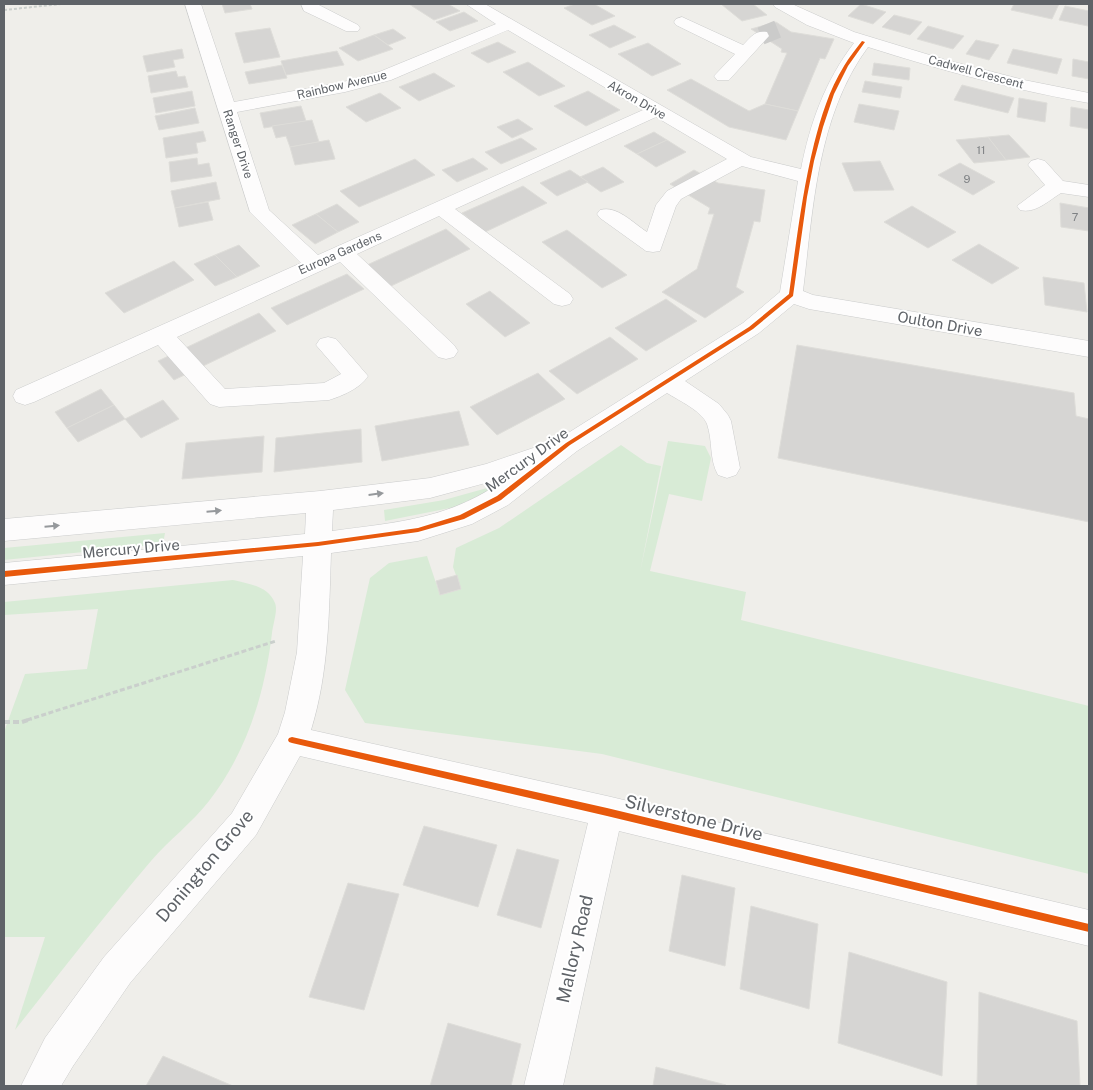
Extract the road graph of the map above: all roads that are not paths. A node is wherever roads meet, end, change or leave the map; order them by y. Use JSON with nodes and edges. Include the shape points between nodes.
{"nodes":[{"id":1,"x":193,"y":4,"type":"edge"},
{"id":2,"x":308,"y":4,"type":"edge"},
{"id":3,"x":474,"y":4,"type":"edge"},
{"id":4,"x":781,"y":4,"type":"edge"},
{"id":5,"x":810,"y":19,"type":"junction"},
{"id":6,"x":682,"y":22,"type":"dead end"},
{"id":7,"x":509,"y":24,"type":"junction"},
{"id":8,"x":783,"y":27,"type":"tunnel mouth"},
{"id":9,"x":352,"y":28,"type":"dead end"},
{"id":10,"x":761,"y":36,"type":"tunnel mouth"},
{"id":11,"x":863,"y":42,"type":"junction"},
{"id":12,"x":745,"y":52,"type":"junction"},
{"id":13,"x":723,"y":76,"type":"dead end"},
{"id":14,"x":1089,"y":98,"type":"edge"},
{"id":15,"x":226,"y":109,"type":"junction"},
{"id":16,"x":654,"y":111,"type":"junction"},
{"id":17,"x":741,"y":159,"type":"junction"},
{"id":18,"x":1038,"y":165,"type":"dead end"},
{"id":19,"x":808,"y":177,"type":"junction"},
{"id":20,"x":1057,"y":186,"type":"junction"},
{"id":21,"x":1089,"y":191,"type":"edge"},
{"id":22,"x":1028,"y":206,"type":"dead end"},
{"id":23,"x":441,"y":208,"type":"junction"},
{"id":24,"x":607,"y":214,"type":"dead end"},
{"id":25,"x":342,"y":252,"type":"junction"},
{"id":26,"x":315,"y":264,"type":"junction"},
{"id":27,"x":791,"y":295,"type":"junction"},
{"id":28,"x":562,"y":299,"type":"dead end"},
{"id":29,"x":161,"y":334,"type":"junction"},
{"id":30,"x":328,"y":345,"type":"dead end"},
{"id":31,"x":1089,"y":349,"type":"edge"},
{"id":32,"x":446,"y":351,"type":"dead end"},
{"id":33,"x":667,"y":381,"type":"junction"},
{"id":34,"x":25,"y":396,"type":"dead end"},
{"id":35,"x":568,"y":444,"type":"junction"},
{"id":36,"x":727,"y":468,"type":"dead end"},
{"id":37,"x":320,"y":501,"type":"junction"},
{"id":38,"x":4,"y":530,"type":"edge"},
{"id":39,"x":318,"y":544,"type":"junction"},
{"id":40,"x":4,"y":574,"type":"edge"},
{"id":41,"x":292,"y":740,"type":"junction"},
{"id":42,"x":607,"y":812,"type":"junction"},
{"id":43,"x":1089,"y":928,"type":"edge"},
{"id":44,"x":40,"y":1086,"type":"edge"},
{"id":45,"x":542,"y":1086,"type":"edge"}],
"edges":[{"from":1,"to":15,"type":"street","name":"Ranger Drive"},
{"from":2,"to":9,"type":"street","via":[[310,8]]},
{"from":3,"to":7,"type":"street","name":"Akron Drive"},
{"from":4,"to":5,"type":"street","name":"Cadwell Crescent"},
{"from":5,"to":8,"type":"street"},
{"from":5,"to":11,"type":"street","name":"Cadwell Crescent"},
{"from":6,"to":12,"type":"street"},
{"from":7,"to":15,"type":"street","name":"Rainbow Avenue","via":[[385,76],[346,87]]},
{"from":7,"to":16,"type":"street","name":"Akron Drive"},
{"from":10,"to":12,"type":"street"},
{"from":11,"to":14,"type":"street","name":"Cadwell Crescent","via":[[973,73]]},
{"from":11,"to":19,"type":"street","via":[[851,55],[832,92]]},
{"from":12,"to":13,"type":"street"},
{"from":15,"to":26,"type":"street","name":"Ranger Drive","via":[[260,212]]},
{"from":16,"to":17,"type":"street","name":"Akron Drive"},
{"from":16,"to":23,"type":"street","name":"Europa Gardens"},
{"from":17,"to":19,"type":"street","name":"Akron Drive"},
{"from":17,"to":24,"type":"street","via":[[674,196],[666,205],[653,246]]},
{"from":18,"to":20,"type":"street"},
{"from":19,"to":27,"type":"street"},
{"from":20,"to":21,"type":"street"},
{"from":20,"to":22,"type":"street"},
{"from":23,"to":25,"type":"street","name":"Europa Gardens"},
{"from":23,"to":28,"type":"street"},
{"from":25,"to":26,"type":"street","name":"Europa Gardens"},
{"from":25,"to":32,"type":"street"},
{"from":26,"to":29,"type":"street","name":"Europa Gardens"},
{"from":27,"to":31,"type":"street","name":"Oulton Drive","via":[[809,302]]},
{"from":27,"to":33,"type":"street","name":"Mercury Drive","via":[[752,328]]},
{"from":29,"to":30,"type":"street","via":[[220,398],[329,390],[356,376]]},
{"from":29,"to":34,"type":"street","name":"Europa Gardens"},
{"from":33,"to":35,"type":"street","name":"Mercury Drive"},
{"from":33,"to":36,"type":"street","via":[[710,410],[719,421]]},
{"from":37,"to":35,"type":"street","name":"Mercury Drive","one_way":true,"via":[[430,488],[490,473]]},
{"from":35,"to":39,"type":"street","name":"Mercury Drive","via":[[499,498],[462,517],[418,530]]},
{"from":38,"to":37,"type":"street","name":"Mercury Drive","one_way":true},
{"from":37,"to":39,"type":"street","name":"Donington Grove"},
{"from":39,"to":40,"type":"street","name":"Mercury Drive"},
{"from":39,"to":41,"type":"street","name":"Donington Grove","via":[[312,652],[301,712]]},
{"from":41,"to":42,"type":"street","name":"Silverstone Drive"},
{"from":41,"to":44,"type":"street","name":"Donington Grove","via":[[244,824],[117,970],[59,1052]]},
{"from":42,"to":43,"type":"street","name":"Silverstone Drive"},
{"from":42,"to":45,"type":"street","name":"Mallory Road"}]}
